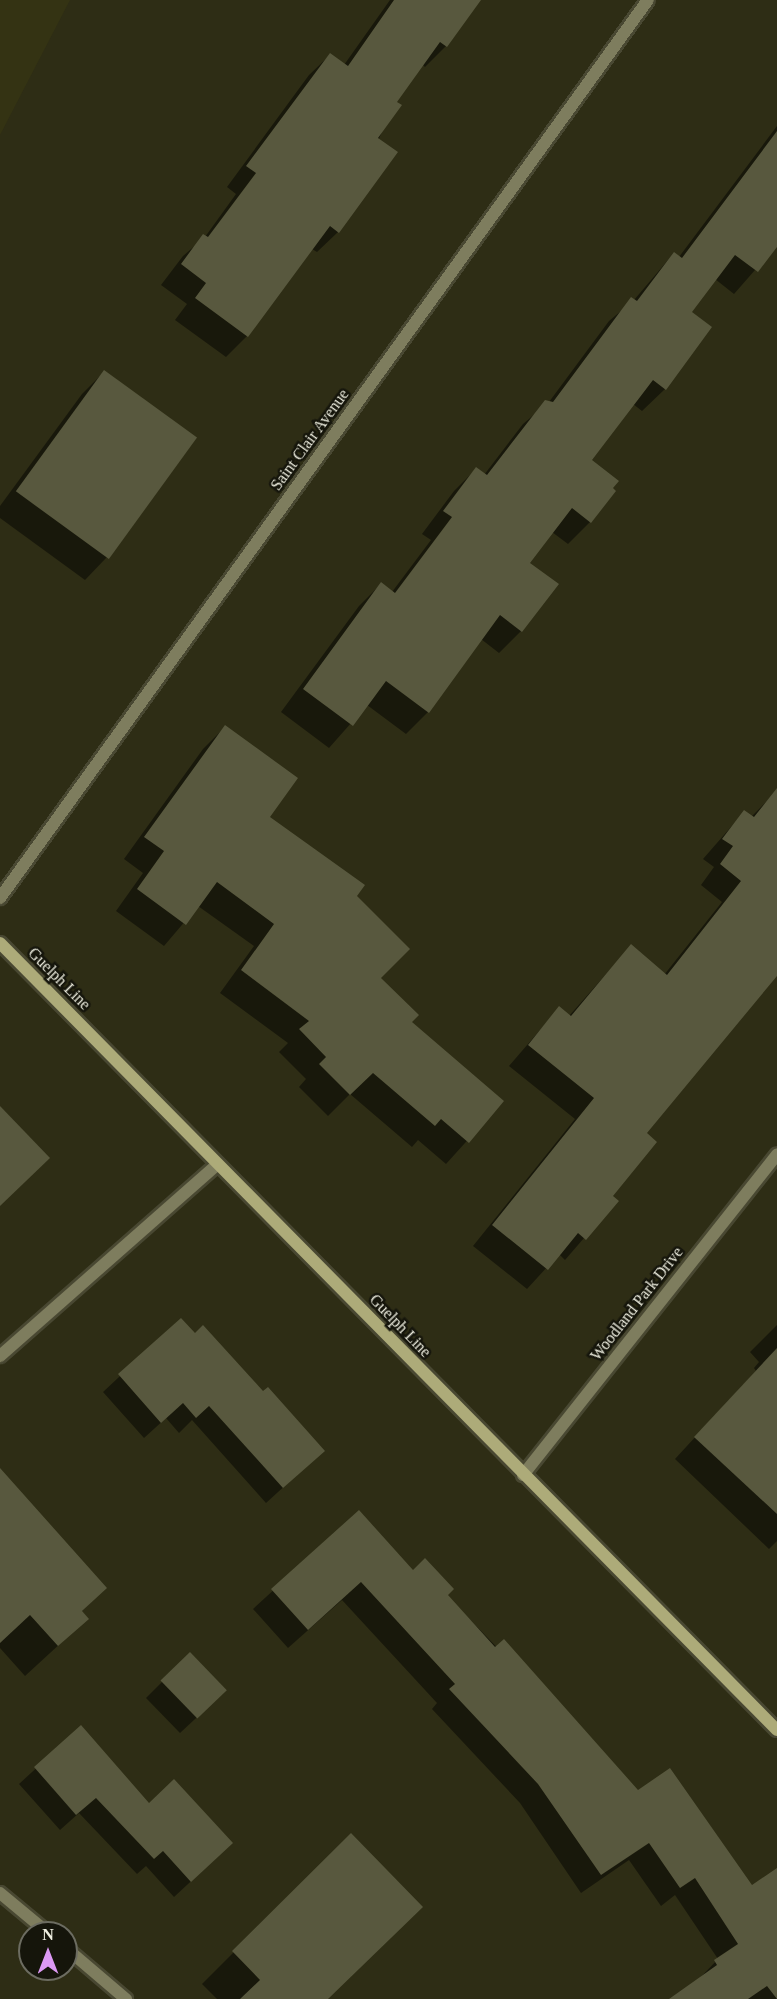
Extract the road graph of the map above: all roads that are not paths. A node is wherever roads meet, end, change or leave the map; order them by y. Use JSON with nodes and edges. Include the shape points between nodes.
{"nodes":[{"id":1,"x":648,"y":0,"type":"edge"},
{"id":2,"x":0,"y":898,"type":"edge"},
{"id":3,"x":0,"y":943,"type":"edge"},
{"id":4,"x":777,"y":1155,"type":"edge"},
{"id":5,"x":218,"y":1164,"type":"junction"},
{"id":6,"x":0,"y":1356,"type":"edge"},
{"id":7,"x":523,"y":1475,"type":"junction"},
{"id":8,"x":777,"y":1730,"type":"edge"},
{"id":9,"x":0,"y":1893,"type":"edge"},
{"id":10,"x":34,"y":1921,"type":"edge"},
{"id":11,"x":78,"y":1958,"type":"edge"},
{"id":12,"x":126,"y":1999,"type":"edge"}],
"edges":[{"from":1,"to":2,"type":"street","name":"Saint Clair Avenue"},
{"from":3,"to":5,"type":"main road","name":"Guelph Line"},
{"from":4,"to":7,"type":"street","name":"Woodland Park Drive"},
{"from":5,"to":6,"type":"street"},
{"from":5,"to":7,"type":"main road","name":"Guelph Line"},
{"from":7,"to":8,"type":"main road","name":"Guelph Line"},
{"from":9,"to":10,"type":"street"},
{"from":11,"to":12,"type":"street"}]}
